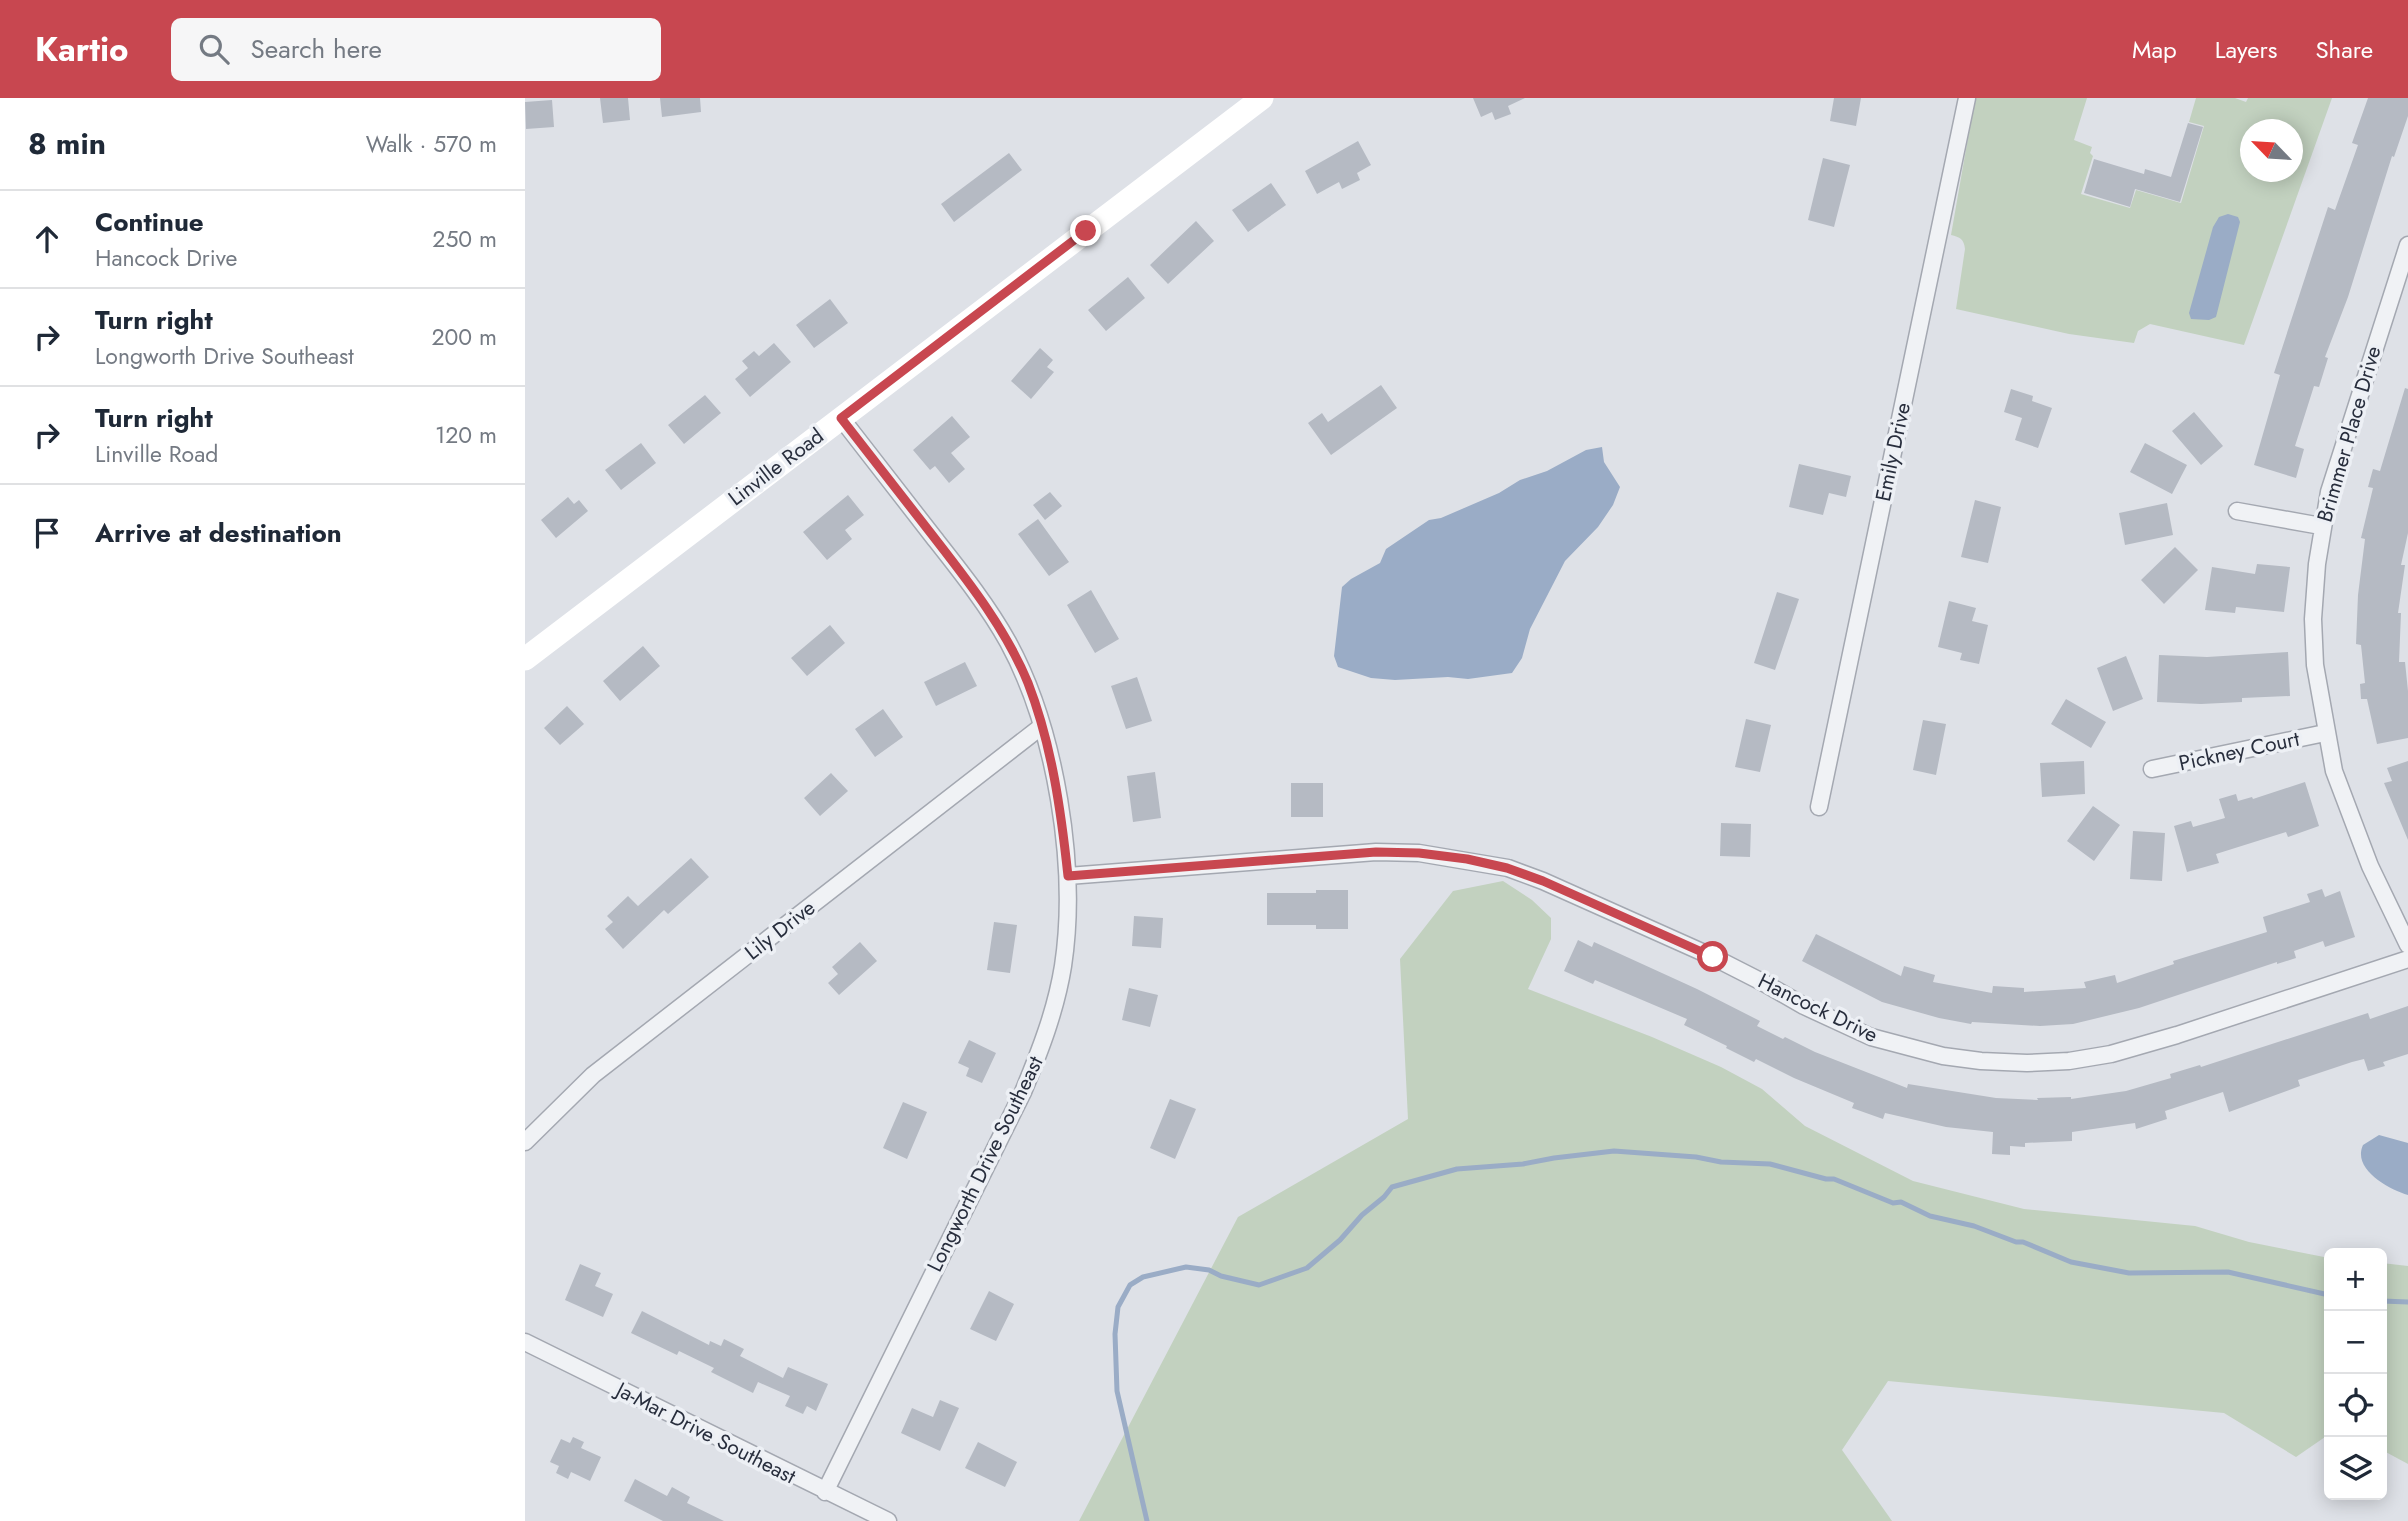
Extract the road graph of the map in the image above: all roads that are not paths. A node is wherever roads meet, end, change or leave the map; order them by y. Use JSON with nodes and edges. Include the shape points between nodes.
{"nodes":[{"id":1,"x":1262,"y":98,"type":"edge"},
{"id":2,"x":1967,"y":98,"type":"edge"},
{"id":3,"x":2408,"y":245,"type":"edge"},
{"id":4,"x":841,"y":418,"type":"junction"},
{"id":5,"x":2237,"y":511,"type":"dead end"},
{"id":6,"x":2321,"y":526,"type":"junction"},
{"id":7,"x":525,"y":659,"type":"edge"},
{"id":8,"x":1042,"y":726,"type":"junction"},
{"id":9,"x":2325,"y":733,"type":"junction"},
{"id":10,"x":2152,"y":769,"type":"dead end"},
{"id":11,"x":1819,"y":807,"type":"dead end"},
{"id":12,"x":1068,"y":876,"type":"junction"},
{"id":13,"x":2408,"y":945,"type":"edge"},
{"id":14,"x":2408,"y":959,"type":"edge"},
{"id":15,"x":525,"y":1142,"type":"edge"},
{"id":16,"x":525,"y":1342,"type":"edge"},
{"id":17,"x":825,"y":1492,"type":"junction"},
{"id":18,"x":888,"y":1521,"type":"edge"}],
"edges":[{"from":1,"to":4,"type":"main road","name":"Linville Road"},
{"from":2,"to":11,"type":"street","name":"Emily Drive"},
{"from":3,"to":6,"type":"street","name":"Brimmer Place Drive"},
{"from":4,"to":7,"type":"main road","name":"Linville Road"},
{"from":4,"to":8,"type":"street","name":"Longworth Drive Southeast","via":[[955,564],[1008,641]]},
{"from":5,"to":6,"type":"street"},
{"from":6,"to":9,"type":"street","name":"Brimmer Place Drive","via":[[2313,619]]},
{"from":8,"to":12,"type":"street","name":"Longworth Drive Southeast"},
{"from":8,"to":15,"type":"street","name":"Lily Drive","via":[[593,1075]]},
{"from":9,"to":10,"type":"street","name":"Pickney Court"},
{"from":9,"to":13,"type":"street","name":"Brimmer Place Drive","via":[[2349,813]]},
{"from":12,"to":14,"type":"street","name":"Hancock Drive","via":[[1376,852],[1467,859],[1543,881],[1713,957],[1871,1037],[1943,1056],[1993,1061],[2058,1062],[2111,1054]]},
{"from":12,"to":17,"type":"street","name":"Longworth Drive Southeast","via":[[1063,967],[1052,1013],[1023,1092]]},
{"from":16,"to":17,"type":"street","name":"Ja-Mar Drive Southeast"},
{"from":17,"to":18,"type":"street","name":"Ja-Mar Drive Southeast"}]}
